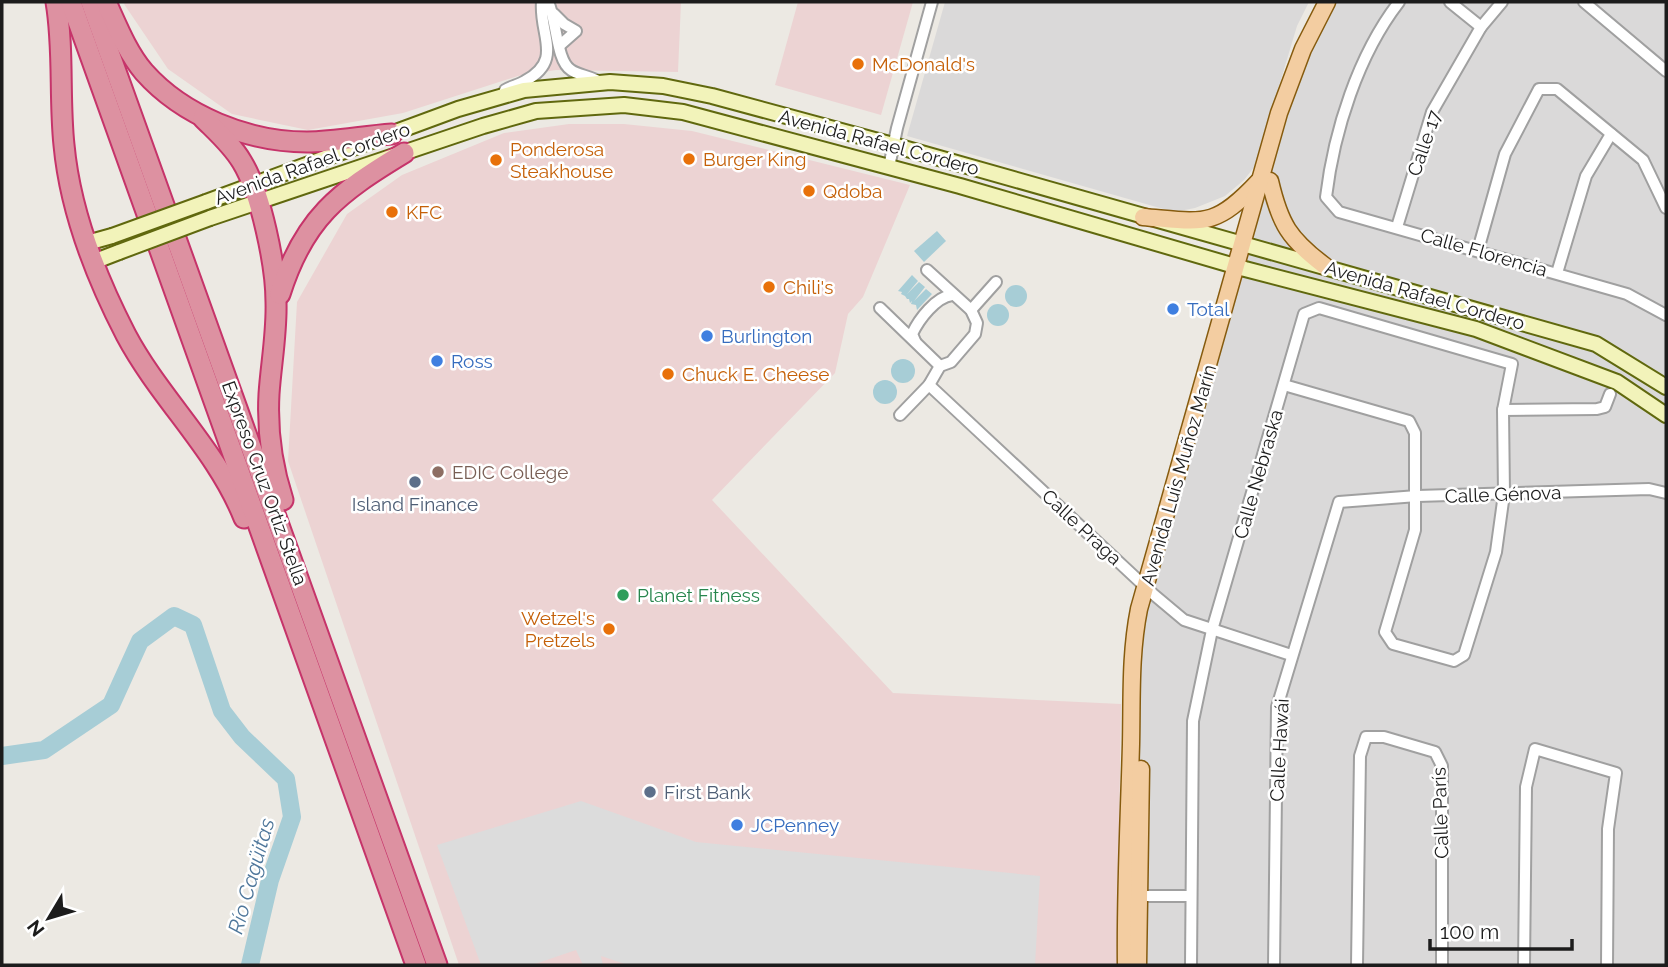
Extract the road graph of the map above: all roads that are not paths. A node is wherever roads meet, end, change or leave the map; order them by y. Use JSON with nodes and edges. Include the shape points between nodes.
{"nodes":[{"id":1,"x":56,"y":2,"type":"edge"},
{"id":2,"x":71,"y":2,"type":"edge"},
{"id":3,"x":91,"y":2,"type":"edge"},
{"id":4,"x":106,"y":2,"type":"edge"},
{"id":5,"x":542,"y":2,"type":"edge"},
{"id":6,"x":548,"y":2,"type":"edge"},
{"id":7,"x":932,"y":2,"type":"edge"},
{"id":8,"x":1327,"y":2,"type":"edge"},
{"id":9,"x":1337,"y":2,"type":"edge"},
{"id":10,"x":1399,"y":2,"type":"edge"},
{"id":11,"x":1450,"y":2,"type":"edge"},
{"id":12,"x":1502,"y":2,"type":"edge"},
{"id":13,"x":1588,"y":3,"type":"edge"},
{"id":14,"x":554,"y":13,"type":"junction"},
{"id":15,"x":1481,"y":27,"type":"junction"},
{"id":16,"x":559,"y":46,"type":"junction"},
{"id":17,"x":1666,"y":71,"type":"edge"},
{"id":18,"x":602,"y":83,"type":"junction"},
{"id":19,"x":496,"y":97,"type":"junction"},
{"id":20,"x":203,"y":118,"type":"junction"},
{"id":21,"x":392,"y":134,"type":"junction"},
{"id":22,"x":1611,"y":134,"type":"junction"},
{"id":23,"x":893,"y":145,"type":"junction"},
{"id":24,"x":404,"y":153,"type":"junction"},
{"id":25,"x":889,"y":167,"type":"junction"},
{"id":26,"x":1265,"y":181,"type":"junction"},
{"id":27,"x":256,"y":194,"type":"junction"},
{"id":28,"x":1666,"y":208,"type":"edge"},
{"id":29,"x":1143,"y":217,"type":"junction"},
{"id":30,"x":1397,"y":227,"type":"junction"},
{"id":31,"x":1246,"y":245,"type":"junction"},
{"id":32,"x":1478,"y":250,"type":"junction"},
{"id":33,"x":90,"y":253,"type":"junction"},
{"id":34,"x":1325,"y":266,"type":"junction"},
{"id":35,"x":1240,"y":267,"type":"junction"},
{"id":36,"x":927,"y":270,"type":"dead end"},
{"id":37,"x":1557,"y":273,"type":"junction"},
{"id":38,"x":996,"y":282,"type":"dead end"},
{"id":39,"x":952,"y":295,"type":"junction"},
{"id":40,"x":276,"y":304,"type":"junction"},
{"id":41,"x":880,"y":308,"type":"dead end"},
{"id":42,"x":971,"y":310,"type":"junction"},
{"id":43,"x":1666,"y":315,"type":"edge"},
{"id":44,"x":915,"y":341,"type":"junction"},
{"id":45,"x":940,"y":366,"type":"junction"},
{"id":46,"x":1284,"y":385,"type":"junction"},
{"id":47,"x":929,"y":386,"type":"junction"},
{"id":48,"x":1666,"y":387,"type":"edge"},
{"id":49,"x":1610,"y":394,"type":"dead end"},
{"id":50,"x":1503,"y":410,"type":"junction"},
{"id":51,"x":900,"y":415,"type":"dead end"},
{"id":52,"x":1666,"y":415,"type":"edge"},
{"id":53,"x":1666,"y":493,"type":"edge"},
{"id":54,"x":1504,"y":494,"type":"junction"},
{"id":55,"x":1417,"y":496,"type":"junction"},
{"id":56,"x":1339,"y":502,"type":"joint"},
{"id":57,"x":302,"y":586,"type":"junction"},
{"id":58,"x":282,"y":591,"type":"junction"},
{"id":59,"x":1149,"y":591,"type":"junction"},
{"id":60,"x":1212,"y":630,"type":"junction"},
{"id":61,"x":1291,"y":655,"type":"junction"},
{"id":62,"x":1132,"y":896,"type":"junction"},
{"id":63,"x":1191,"y":896,"type":"junction"},
{"id":64,"x":416,"y":965,"type":"edge"},
{"id":65,"x":437,"y":965,"type":"edge"},
{"id":66,"x":1126,"y":965,"type":"edge"},
{"id":67,"x":1138,"y":965,"type":"edge"},
{"id":68,"x":1191,"y":965,"type":"edge"},
{"id":69,"x":1274,"y":965,"type":"edge"},
{"id":70,"x":1357,"y":965,"type":"edge"},
{"id":71,"x":1442,"y":965,"type":"edge"},
{"id":72,"x":1524,"y":965,"type":"edge"},
{"id":73,"x":1607,"y":965,"type":"edge"}],
"edges":[{"from":1,"to":33,"type":"highway","via":[[67,172]]},
{"from":2,"to":58,"type":"highway","name":"Expreso Cruz Ortiz Stella"},
{"from":3,"to":57,"type":"highway","name":"Expreso Cruz Ortiz Stella"},
{"from":4,"to":20,"type":"highway","via":[[144,71]]},
{"from":5,"to":19,"type":"street","via":[[547,45],[543,69]]},
{"from":6,"to":14,"type":"street"},
{"from":7,"to":23,"type":"street"},
{"from":8,"to":26,"type":"main road","name":"Avenida Luis Muñoz Marín","via":[[1291,77]]},
{"from":9,"to":26,"type":"main road","name":"Avenida Luis Muñoz Marín","via":[[1301,81]]},
{"from":10,"to":30,"type":"street","name":"Calle Florencia","via":[[1354,82],[1326,197],[1339,212]]},
{"from":11,"to":15,"type":"street"},
{"from":12,"to":15,"type":"street","name":"Calle 17"},
{"from":13,"to":17,"type":"street"},
{"from":14,"to":16,"type":"street"},
{"from":14,"to":16,"type":"street","via":[[576,31]]},
{"from":15,"to":30,"type":"street","name":"Calle 17","via":[[1432,112]]},
{"from":16,"to":18,"type":"street","via":[[561,60],[571,71]]},
{"from":18,"to":19,"type":"main road","name":"Avenida Rafael Cordero","via":[[537,88]]},
{"from":18,"to":23,"type":"main road","name":"Avenida Rafael Cordero","via":[[663,86],[712,96]]},
{"from":19,"to":21,"type":"main road","name":"Avenida Rafael Cordero"},
{"from":20,"to":21,"type":"highway","via":[[248,133],[304,142]]},
{"from":20,"to":27,"type":"highway","via":[[233,148]]},
{"from":21,"to":27,"type":"main road","name":"Avenida Rafael Cordero"},
{"from":22,"to":28,"type":"street","via":[[1643,160]]},
{"from":22,"to":32,"type":"street","via":[[1558,89],[1539,89],[1505,154]]},
{"from":22,"to":37,"type":"street","via":[[1586,176]]},
{"from":23,"to":25,"type":"street"},
{"from":23,"to":29,"type":"main road","name":"Avenida Rafael Cordero"},
{"from":24,"to":25,"type":"main road","name":"Avenida Rafael Cordero","via":[[536,111],[624,105],[683,112]]},
{"from":24,"to":27,"type":"main road","name":"Avenida Rafael Cordero"},
{"from":24,"to":40,"type":"highway","via":[[349,188],[316,220],[297,248]]},
{"from":25,"to":35,"type":"main road","name":"Avenida Rafael Cordero"},
{"from":26,"to":29,"type":"main road","via":[[1216,217],[1194,221]]},
{"from":26,"to":31,"type":"main road","name":"Avenida Luis Muñoz Marín"},
{"from":26,"to":34,"type":"main road","via":[[1281,220],[1299,245]]},
{"from":27,"to":33,"type":"main road","name":"Avenida Rafael Cordero","bridge":true,"via":[[210,218],[119,252]]},
{"from":27,"to":33,"type":"main road","name":"Avenida Rafael Cordero","bridge":true,"via":[[206,202],[112,236]]},
{"from":27,"to":40,"type":"highway","via":[[271,253]]},
{"from":29,"to":31,"type":"main road","name":"Avenida Rafael Cordero"},
{"from":30,"to":32,"type":"street","name":"Calle Florencia"},
{"from":31,"to":34,"type":"main road","name":"Avenida Rafael Cordero"},
{"from":31,"to":35,"type":"main road","name":"Avenida Luis Muñoz Marín"},
{"from":32,"to":37,"type":"street","name":"Calle Florencia"},
{"from":33,"to":58,"type":"highway","via":[[126,335],[220,473]]},
{"from":34,"to":48,"type":"main road","name":"Avenida Rafael Cordero","via":[[1596,344]]},
{"from":35,"to":52,"type":"main road","name":"Avenida Rafael Cordero","via":[[1476,329],[1617,382]]},
{"from":35,"to":59,"type":"main road","name":"Avenida Luis Muñoz Marín"},
{"from":36,"to":39,"type":"street"},
{"from":37,"to":43,"type":"street","name":"Calle Florencia","via":[[1627,294]]},
{"from":38,"to":42,"type":"street"},
{"from":39,"to":42,"type":"street"},
{"from":39,"to":44,"type":"street","via":[[943,296],[916,325]]},
{"from":40,"to":57,"type":"highway","via":[[269,397],[271,452],[294,534]]},
{"from":41,"to":44,"type":"street"},
{"from":42,"to":45,"type":"street","via":[[977,323],[975,334],[951,362]]},
{"from":44,"to":45,"type":"street"},
{"from":45,"to":47,"type":"street"},
{"from":46,"to":50,"type":"street","name":"Calle Nebraska","via":[[1304,314],[1319,308],[1512,364]]},
{"from":46,"to":55,"type":"street","via":[[1409,421],[1415,433]]},
{"from":46,"to":60,"type":"street","name":"Calle Nebraska"},
{"from":47,"to":51,"type":"street"},
{"from":47,"to":59,"type":"street","name":"Calle Praga"},
{"from":49,"to":50,"type":"street","via":[[1605,407],[1597,409]]},
{"from":50,"to":54,"type":"street"},
{"from":53,"to":54,"type":"street","name":"Calle Génova","via":[[1648,489]]},
{"from":54,"to":55,"type":"street","name":"Calle Génova"},
{"from":54,"to":55,"type":"street","via":[[1496,552],[1464,654],[1454,661],[1393,643],[1385,632],[1415,530]]},
{"from":55,"to":56,"type":"street","name":"Calle Génova"},
{"from":56,"to":61,"type":"street","name":"Calle Hawái"},
{"from":57,"to":65,"type":"highway","name":"Expreso Cruz Ortiz Stella"},
{"from":58,"to":64,"type":"highway","name":"Expreso Cruz Ortiz Stella"},
{"from":59,"to":60,"type":"street","name":"Calle Praga","via":[[1184,620]]},
{"from":59,"to":62,"type":"main road","name":"Avenida Luis Muñoz Marín"},
{"from":60,"to":61,"type":"street","name":"Calle Praga"},
{"from":60,"to":63,"type":"street","name":"Calle Nebraska","via":[[1193,721]]},
{"from":61,"to":69,"type":"street","name":"Calle Hawái","via":[[1277,707]]},
{"from":62,"to":63,"type":"street"},
{"from":62,"to":66,"type":"main road","name":"Avenida Luis Muñoz Marín"},
{"from":62,"to":67,"type":"main road","name":"Avenida Luis Muñoz Marín"},
{"from":63,"to":68,"type":"street","name":"Calle Nebraska"},
{"from":70,"to":71,"type":"street","name":"Calle París","via":[[1360,756],[1366,737],[1384,737],[1434,752],[1443,766]]},
{"from":72,"to":73,"type":"street","via":[[1526,787],[1535,749],[1616,773],[1608,829]]}]}
